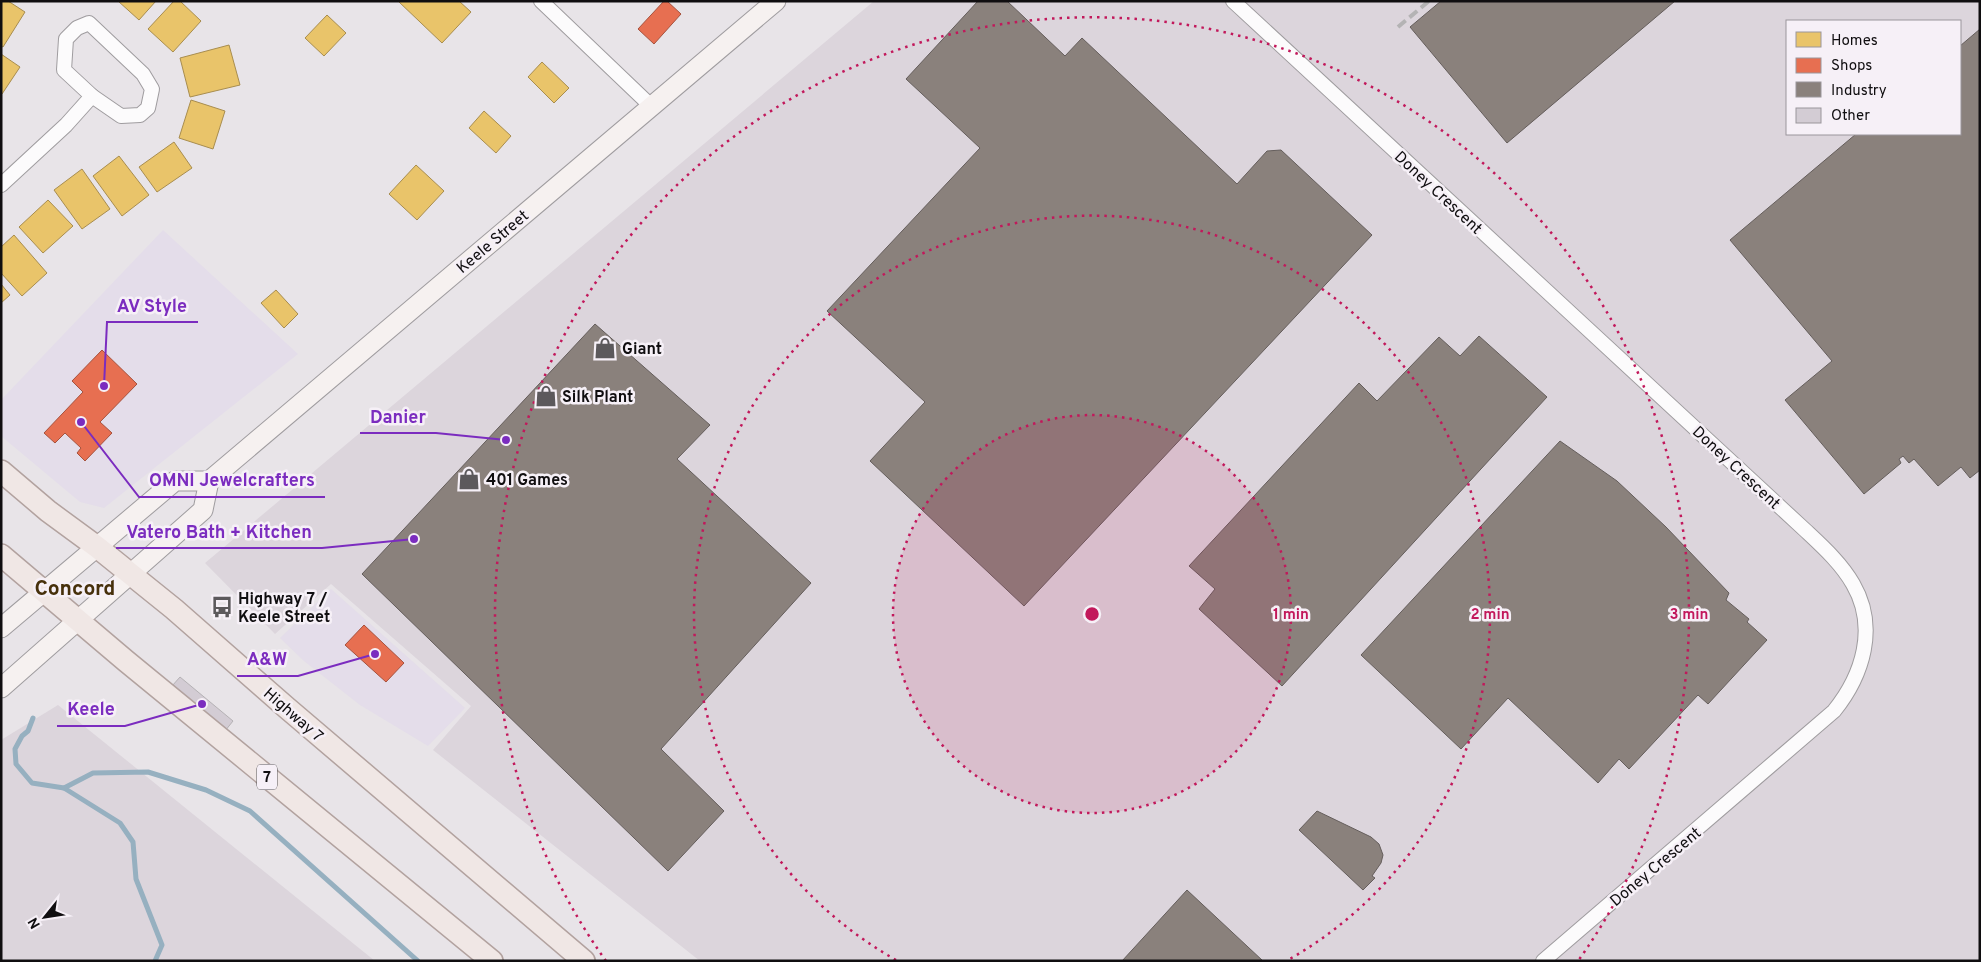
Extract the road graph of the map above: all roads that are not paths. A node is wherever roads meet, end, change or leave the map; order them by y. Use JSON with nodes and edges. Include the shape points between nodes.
{"nodes":[{"id":1,"x":541,"y":1,"type":"edge"},
{"id":2,"x":776,"y":1,"type":"edge"},
{"id":3,"x":1233,"y":1,"type":"edge"},
{"id":4,"x":92,"y":96,"type":"junction"},
{"id":5,"x":651,"y":106,"type":"junction"},
{"id":6,"x":1,"y":185,"type":"edge"},
{"id":7,"x":1,"y":471,"type":"edge"},
{"id":8,"x":209,"y":481,"type":"junction"},
{"id":9,"x":97,"y":547,"type":"junction"},
{"id":10,"x":1,"y":556,"type":"edge"},
{"id":11,"x":129,"y":574,"type":"junction"},
{"id":12,"x":43,"y":590,"type":"junction"},
{"id":13,"x":77,"y":620,"type":"junction"},
{"id":14,"x":1,"y":628,"type":"edge"},
{"id":15,"x":1,"y":688,"type":"edge"},
{"id":16,"x":492,"y":961,"type":"edge"},
{"id":17,"x":584,"y":961,"type":"edge"},
{"id":18,"x":1543,"y":961,"type":"edge"}],
"edges":[{"from":1,"to":5,"type":"street"},
{"from":2,"to":5,"type":"main road","name":"Keele Street"},
{"from":3,"to":18,"type":"street","name":"Doney Crescent","via":[[1805,530],[1843,570],[1860,599],[1865,630],[1861,665],[1854,682],[1834,711]]},
{"from":4,"to":4,"type":"street","via":[[121,116],[140,115],[148,108],[152,88],[143,74],[89,23],[77,28],[66,39],[64,70]]},
{"from":4,"to":6,"type":"street","via":[[66,125]]},
{"from":5,"to":8,"type":"main road","name":"Keele Street"},
{"from":7,"to":9,"type":"main road","name":"Highway 7"},
{"from":8,"to":9,"type":"main road","via":[[175,481]]},
{"from":8,"to":11,"type":"main road","via":[[203,510]]},
{"from":9,"to":11,"type":"main road","name":"Highway 7"},
{"from":9,"to":12,"type":"main road"},
{"from":10,"to":12,"type":"main road","number":"7"},
{"from":11,"to":13,"type":"main road"},
{"from":11,"to":17,"type":"main road","name":"Highway 7"},
{"from":12,"to":13,"type":"main road","number":"7"},
{"from":12,"to":14,"type":"main road"},
{"from":13,"to":15,"type":"main road"},
{"from":13,"to":16,"type":"main road","number":"7"}]}
